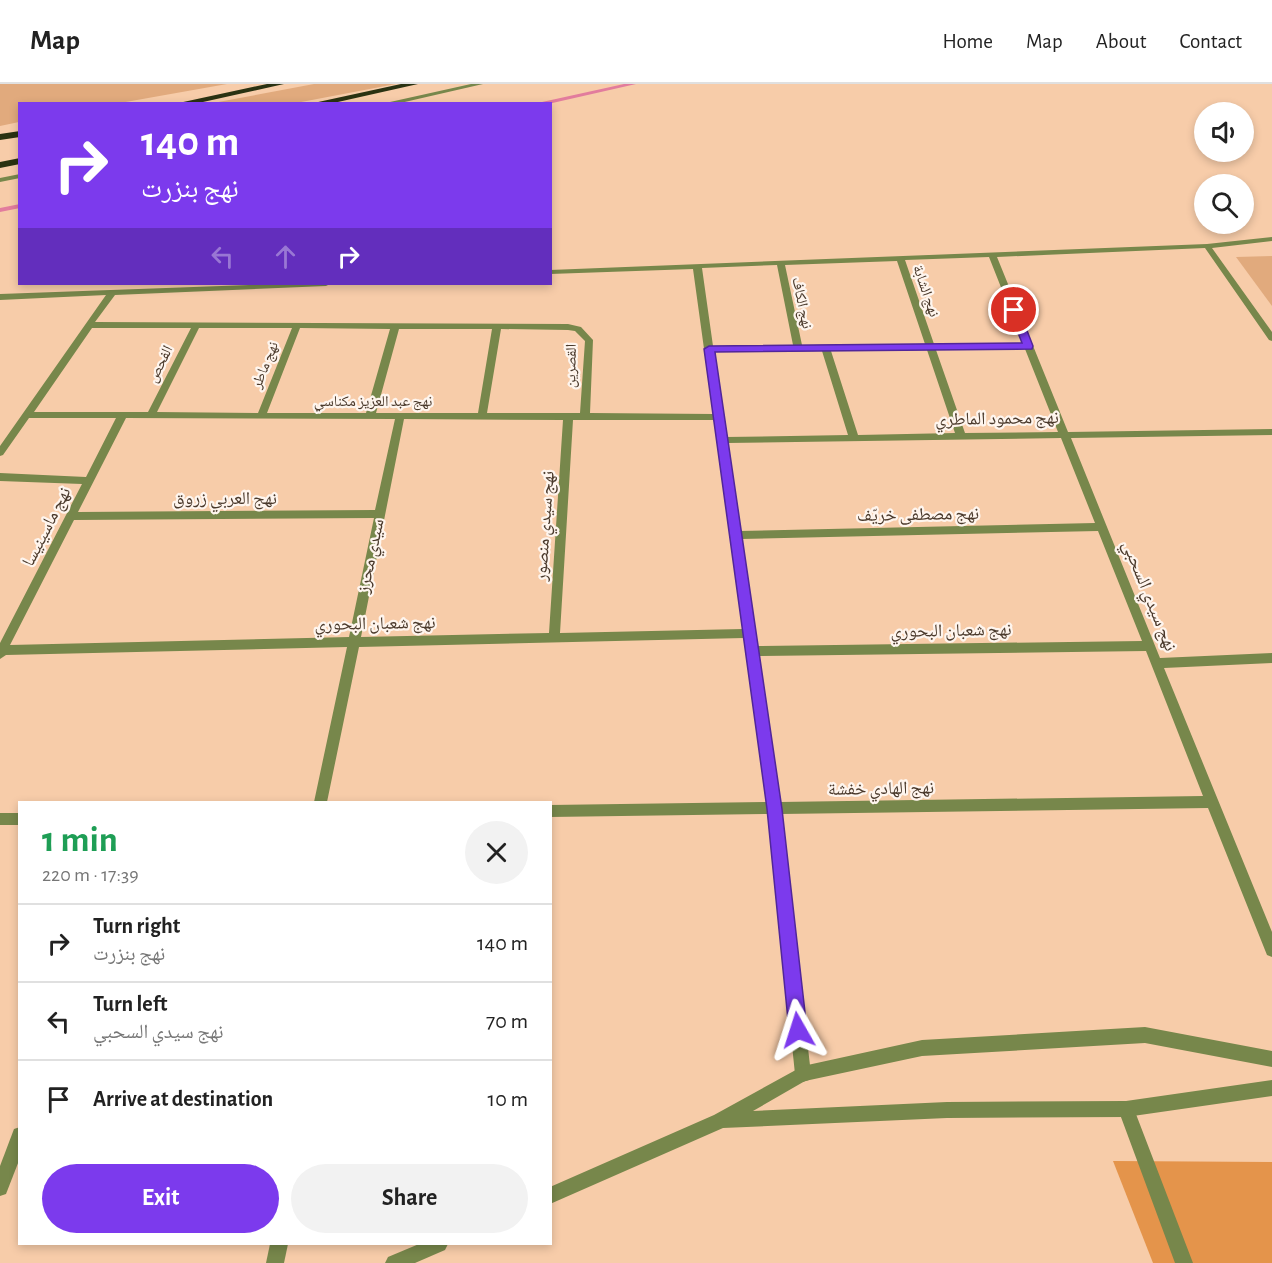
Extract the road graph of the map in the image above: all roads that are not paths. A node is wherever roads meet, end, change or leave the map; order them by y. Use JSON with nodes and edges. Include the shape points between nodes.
{"nodes":[{"id":1,"x":280,"y":84,"type":"edge"},
{"id":2,"x":414,"y":84,"type":"edge"},
{"id":3,"x":480,"y":84,"type":"edge"},
{"id":4,"x":188,"y":102,"type":"edge"},
{"id":5,"x":323,"y":102,"type":"edge"},
{"id":6,"x":394,"y":102,"type":"edge"},
{"id":7,"x":18,"y":134,"type":"edge"},
{"id":8,"x":0,"y":137,"type":"edge"},
{"id":9,"x":18,"y":161,"type":"edge"},
{"id":10,"x":0,"y":165,"type":"edge"},
{"id":11,"x":18,"y":176,"type":"edge"},
{"id":12,"x":0,"y":180,"type":"edge"},
{"id":13,"x":1272,"y":238,"type":"edge"},
{"id":14,"x":1207,"y":246,"type":"junction"},
{"id":15,"x":992,"y":255,"type":"junction"},
{"id":16,"x":900,"y":258,"type":"junction"},
{"id":17,"x":780,"y":262,"type":"junction"},
{"id":18,"x":697,"y":265,"type":"junction"},
{"id":19,"x":552,"y":272,"type":"edge"},
{"id":20,"x":304,"y":285,"type":"edge"},
{"id":21,"x":111,"y":294,"type":"junction"},
{"id":22,"x":0,"y":297,"type":"edge"},
{"id":23,"x":90,"y":325,"type":"junction"},
{"id":24,"x":196,"y":326,"type":"junction"},
{"id":25,"x":297,"y":326,"type":"junction"},
{"id":26,"x":395,"y":327,"type":"junction"},
{"id":27,"x":497,"y":327,"type":"junction"},
{"id":28,"x":1272,"y":338,"type":"edge"},
{"id":29,"x":1028,"y":346,"type":"junction"},
{"id":30,"x":932,"y":347,"type":"junction"},
{"id":31,"x":798,"y":348,"type":"junction"},
{"id":32,"x":826,"y":348,"type":"junction"},
{"id":33,"x":709,"y":349,"type":"junction"},
{"id":34,"x":27,"y":415,"type":"junction"},
{"id":35,"x":123,"y":415,"type":"junction"},
{"id":36,"x":151,"y":415,"type":"junction"},
{"id":37,"x":261,"y":416,"type":"junction"},
{"id":38,"x":370,"y":416,"type":"junction"},
{"id":39,"x":400,"y":416,"type":"junction"},
{"id":40,"x":482,"y":416,"type":"junction"},
{"id":41,"x":568,"y":417,"type":"junction"},
{"id":42,"x":585,"y":417,"type":"junction"},
{"id":43,"x":719,"y":417,"type":"junction"},
{"id":44,"x":1272,"y":432,"type":"edge"},
{"id":45,"x":1065,"y":435,"type":"junction"},
{"id":46,"x":960,"y":436,"type":"junction"},
{"id":47,"x":854,"y":438,"type":"junction"},
{"id":48,"x":722,"y":440,"type":"junction"},
{"id":49,"x":0,"y":453,"type":"edge"},
{"id":50,"x":0,"y":477,"type":"edge"},
{"id":51,"x":89,"y":481,"type":"junction"},
{"id":52,"x":380,"y":514,"type":"junction"},
{"id":53,"x":71,"y":516,"type":"junction"},
{"id":54,"x":1102,"y":528,"type":"junction"},
{"id":55,"x":735,"y":535,"type":"junction"},
{"id":56,"x":750,"y":633,"type":"junction"},
{"id":57,"x":554,"y":638,"type":"junction"},
{"id":58,"x":354,"y":642,"type":"junction"},
{"id":59,"x":1149,"y":646,"type":"junction"},
{"id":60,"x":752,"y":651,"type":"junction"},
{"id":61,"x":1,"y":652,"type":"edge"},
{"id":62,"x":1272,"y":658,"type":"edge"},
{"id":63,"x":1156,"y":663,"type":"junction"},
{"id":64,"x":321,"y":801,"type":"edge"},
{"id":65,"x":1212,"y":802,"type":"junction"},
{"id":66,"x":774,"y":809,"type":"junction"},
{"id":67,"x":552,"y":811,"type":"edge"},
{"id":68,"x":0,"y":819,"type":"edge"},
{"id":69,"x":18,"y":819,"type":"edge"},
{"id":70,"x":1272,"y":950,"type":"edge"},
{"id":71,"x":1272,"y":1059,"type":"edge"},
{"id":72,"x":803,"y":1074,"type":"junction"},
{"id":73,"x":1272,"y":1088,"type":"edge"},
{"id":74,"x":1126,"y":1109,"type":"junction"},
{"id":75,"x":720,"y":1121,"type":"junction"},
{"id":76,"x":18,"y":1140,"type":"edge"},
{"id":77,"x":0,"y":1188,"type":"edge"},
{"id":78,"x":552,"y":1195,"type":"edge"},
{"id":79,"x":279,"y":1245,"type":"edge"},
{"id":80,"x":437,"y":1245,"type":"edge"},
{"id":81,"x":276,"y":1263,"type":"edge"},
{"id":82,"x":394,"y":1263,"type":"edge"},
{"id":83,"x":1184,"y":1263,"type":"edge"}],
"edges":[{"from":1,"to":4,"type":"highway"},
{"from":2,"to":5,"type":"highway"},
{"from":3,"to":6,"type":"street"},
{"from":7,"to":8,"type":"highway"},
{"from":9,"to":10,"type":"highway"},
{"from":11,"to":12,"type":"street"},
{"from":13,"to":14,"type":"street"},
{"from":14,"to":15,"type":"street"},
{"from":14,"to":28,"type":"street"},
{"from":15,"to":16,"type":"street"},
{"from":15,"to":29,"type":"street","name":"نهج سيدي السحبي"},
{"from":16,"to":17,"type":"street"},
{"from":16,"to":30,"type":"street","name":"نهج الشابة"},
{"from":17,"to":18,"type":"street"},
{"from":17,"to":31,"type":"street","name":"نهج الكاف"},
{"from":18,"to":19,"type":"street"},
{"from":18,"to":33,"type":"street"},
{"from":20,"to":21,"type":"street"},
{"from":21,"to":22,"type":"street"},
{"from":21,"to":23,"type":"street"},
{"from":23,"to":24,"type":"street"},
{"from":23,"to":34,"type":"street"},
{"from":24,"to":25,"type":"street"},
{"from":24,"to":36,"type":"street","name":"الفحص"},
{"from":25,"to":26,"type":"street"},
{"from":25,"to":37,"type":"street","name":"نهج ماطر"},
{"from":26,"to":27,"type":"street"},
{"from":26,"to":38,"type":"street"},
{"from":27,"to":40,"type":"street"},
{"from":27,"to":42,"type":"street","name":"القصرين","via":[[568,327],[578,329],[589,340]]},
{"from":29,"to":30,"type":"street"},
{"from":29,"to":45,"type":"street","name":"نهج سيدي السحبي"},
{"from":30,"to":32,"type":"street"},
{"from":30,"to":46,"type":"street","name":"نهج الشابة"},
{"from":31,"to":32,"type":"street"},
{"from":31,"to":33,"type":"street"},
{"from":32,"to":47,"type":"street"},
{"from":33,"to":43,"type":"street"},
{"from":34,"to":35,"type":"street","name":"نهج عبد العزيز مكناسي"},
{"from":34,"to":49,"type":"street"},
{"from":35,"to":36,"type":"street","name":"نهج عبد العزيز مكناسي"},
{"from":35,"to":51,"type":"street","name":"نهج ماسينيسا"},
{"from":36,"to":37,"type":"street","name":"نهج عبد العزيز مكناسي"},
{"from":37,"to":38,"type":"street","name":"نهج عبد العزيز مكناسي"},
{"from":38,"to":39,"type":"street","name":"نهج عبد العزيز مكناسي"},
{"from":39,"to":40,"type":"street","name":"نهج عبد العزيز مكناسي"},
{"from":39,"to":52,"type":"street","name":"سيدي محرز"},
{"from":40,"to":41,"type":"street","name":"نهج عبد العزيز مكناسي"},
{"from":41,"to":42,"type":"street","name":"نهج عبد العزيز مكناسي"},
{"from":41,"to":57,"type":"street","name":"نهج سيدي منصور"},
{"from":42,"to":43,"type":"street","name":"نهج عبد العزيز مكناسي"},
{"from":43,"to":48,"type":"street"},
{"from":44,"to":45,"type":"street","name":"نهج محمود الماطري"},
{"from":45,"to":46,"type":"street","name":"نهج محمود الماطري"},
{"from":45,"to":54,"type":"street","name":"نهج سيدي السحبي"},
{"from":46,"to":47,"type":"street","name":"نهج محمود الماطري"},
{"from":47,"to":48,"type":"street","name":"نهج محمود الماطري"},
{"from":48,"to":55,"type":"street"},
{"from":50,"to":51,"type":"street"},
{"from":51,"to":53,"type":"street","name":"نهج ماسينيسا"},
{"from":52,"to":53,"type":"street","name":"نهج العربي زروق"},
{"from":52,"to":58,"type":"street","name":"سيدي محرز"},
{"from":53,"to":61,"type":"street","name":"نهج ماسينيسا"},
{"from":54,"to":55,"type":"street","name":"نهج مصطفى خريّف"},
{"from":54,"to":59,"type":"street","name":"نهج سيدي السحبي"},
{"from":55,"to":56,"type":"street"},
{"from":56,"to":57,"type":"street","name":"نهج شعبان البحوري"},
{"from":56,"to":60,"type":"street"},
{"from":57,"to":58,"type":"street","name":"نهج شعبان البحوري"},
{"from":58,"to":61,"type":"street","name":"نهج شعبان البحوري"},
{"from":58,"to":64,"type":"street","name":"سيدي محرز"},
{"from":59,"to":60,"type":"street","name":"نهج شعبان البحوري"},
{"from":59,"to":63,"type":"street","name":"نهج سيدي السحبي"},
{"from":60,"to":66,"type":"street"},
{"from":62,"to":63,"type":"street"},
{"from":63,"to":65,"type":"street","name":"نهج سيدي السحبي"},
{"from":65,"to":66,"type":"street","name":"نهج الهادي خفشة"},
{"from":65,"to":70,"type":"street","name":"نهج سيدي السحبي"},
{"from":66,"to":67,"type":"street","name":"نهج الهادي خفشة"},
{"from":66,"to":72,"type":"street"},
{"from":68,"to":69,"type":"street"},
{"from":71,"to":72,"type":"street","via":[[1145,1035],[922,1048]]},
{"from":72,"to":75,"type":"street"},
{"from":73,"to":74,"type":"street"},
{"from":74,"to":75,"type":"street","via":[[947,1110]]},
{"from":74,"to":83,"type":"street"},
{"from":75,"to":78,"type":"street"},
{"from":76,"to":77,"type":"street"},
{"from":79,"to":81,"type":"street"},
{"from":80,"to":82,"type":"street"}]}
